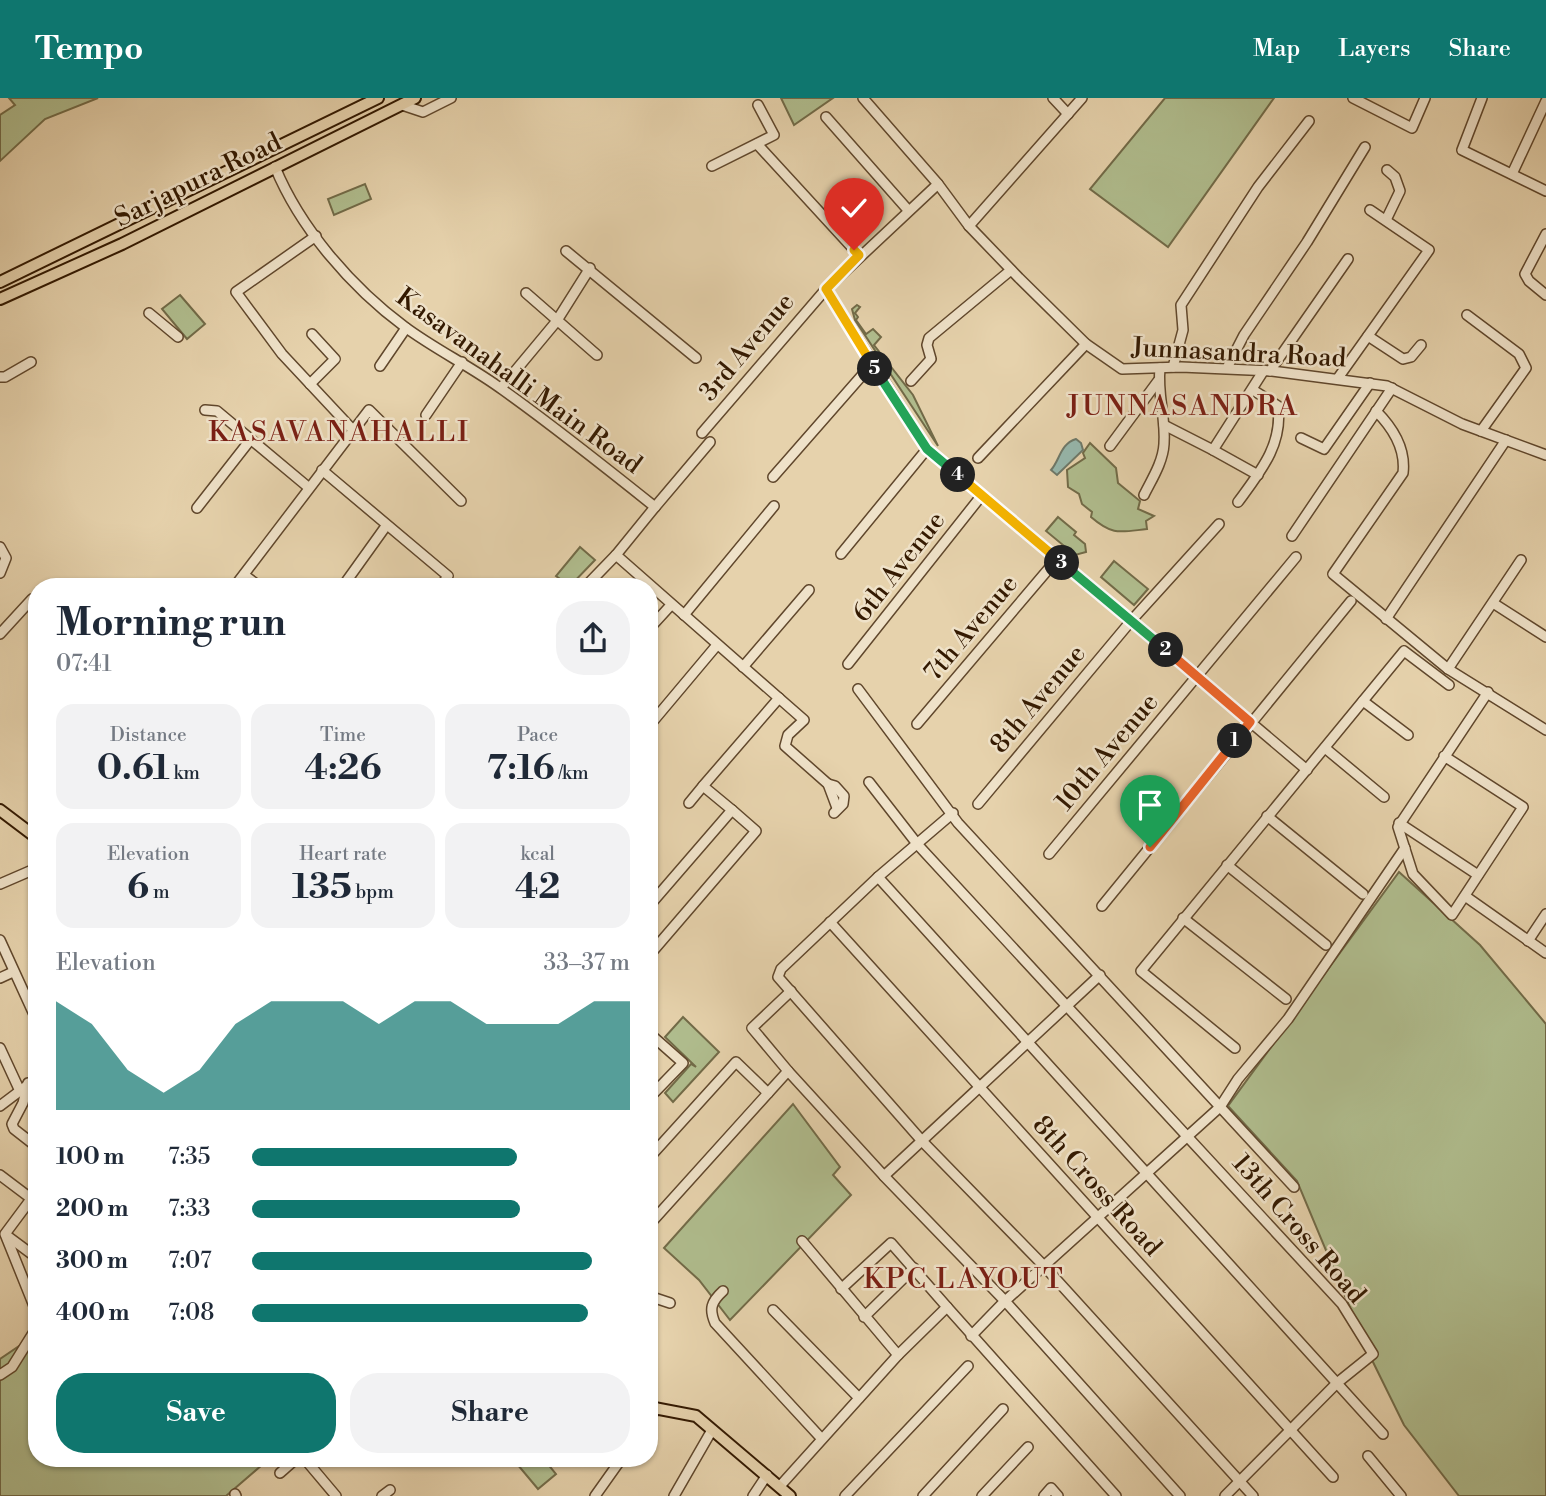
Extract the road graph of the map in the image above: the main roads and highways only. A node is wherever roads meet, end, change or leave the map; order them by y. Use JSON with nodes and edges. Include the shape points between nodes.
{"nodes":[{"id":1,"x":415,"y":98,"type":"edge"},
{"id":2,"x":375,"y":99,"type":"edge"},
{"id":3,"x":114,"y":229,"type":"junction"},
{"id":4,"x":122,"y":244,"type":"junction"},
{"id":5,"x":0,"y":282,"type":"edge"},
{"id":6,"x":0,"y":299,"type":"edge"},
{"id":7,"x":0,"y":810,"type":"edge"},
{"id":8,"x":28,"y":831,"type":"edge"},
{"id":9,"x":658,"y":1409,"type":"edge"},
{"id":10,"x":790,"y":1496,"type":"edge"}],
"edges":[{"from":1,"to":4,"type":"main road","name":"Sarjapura Road"},
{"from":2,"to":3,"type":"main road","name":"Sarjapura Road"},
{"from":3,"to":4,"type":"main road"},
{"from":3,"to":5,"type":"main road","name":"Sarjapura Road"},
{"from":4,"to":6,"type":"main road","name":"Sarjapura Road"},
{"from":7,"to":8,"type":"main road"},
{"from":9,"to":10,"type":"main road","via":[[696,1416]]}]}
